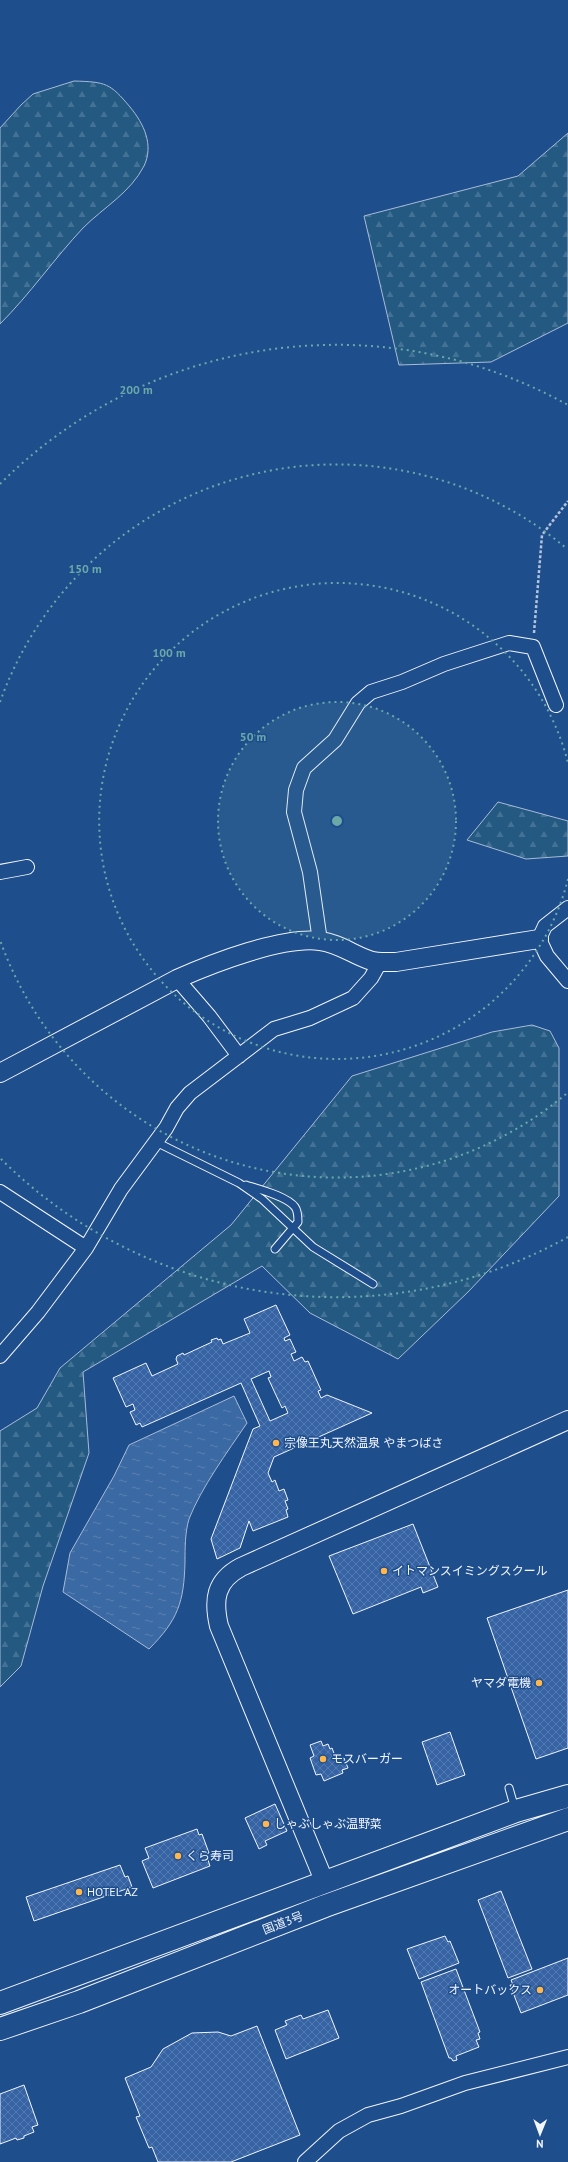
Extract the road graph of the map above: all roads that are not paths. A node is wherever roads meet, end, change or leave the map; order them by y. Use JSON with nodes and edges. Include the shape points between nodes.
{"nodes":[{"id":1,"x":556,"y":705,"type":"dead end"},
{"id":2,"x":27,"y":867,"type":"dead end"},
{"id":3,"x":0,"y":872,"type":"edge"},
{"id":4,"x":568,"y":908,"type":"edge"},
{"id":5,"x":539,"y":940,"type":"junction"},
{"id":6,"x":320,"y":941,"type":"junction"},
{"id":7,"x":380,"y":962,"type":"junction"},
{"id":8,"x":177,"y":979,"type":"junction"},
{"id":9,"x":568,"y":981,"type":"edge"},
{"id":10,"x":239,"y":1056,"type":"junction"},
{"id":11,"x":0,"y":1073,"type":"edge"},
{"id":12,"x":156,"y":1142,"type":"junction"},
{"id":13,"x":239,"y":1183,"type":"junction"},
{"id":14,"x":0,"y":1192,"type":"edge"},
{"id":15,"x":293,"y":1228,"type":"junction"},
{"id":16,"x":86,"y":1248,"type":"junction"},
{"id":17,"x":275,"y":1249,"type":"dead end"},
{"id":18,"x":373,"y":1284,"type":"dead end"},
{"id":19,"x":0,"y":1356,"type":"edge"},
{"id":20,"x":568,"y":1420,"type":"edge"},
{"id":21,"x":509,"y":1788,"type":"dead end"},
{"id":22,"x":568,"y":1796,"type":"edge"},
{"id":23,"x":516,"y":1812,"type":"junction"},
{"id":24,"x":568,"y":1820,"type":"edge"},
{"id":25,"x":325,"y":1883,"type":"junction"},
{"id":26,"x":0,"y":2003,"type":"edge"},
{"id":27,"x":0,"y":2029,"type":"edge"},
{"id":28,"x":568,"y":2057,"type":"edge"},
{"id":29,"x":304,"y":2162,"type":"edge"}],
"edges":[{"from":1,"to":6,"type":"street","via":[[532,647],[509,643],[371,692],[358,703],[335,740],[304,768],[296,790],[294,812],[310,872]]},
{"from":2,"to":3,"type":"street"},
{"from":4,"to":5,"type":"street","via":[[545,926]]},
{"from":5,"to":7,"type":"street","via":[[396,962]]},
{"from":5,"to":9,"type":"street","via":[[547,956]]},
{"from":6,"to":7,"type":"street"},
{"from":6,"to":8,"type":"street","via":[[277,944],[199,969]]},
{"from":7,"to":10,"type":"street","via":[[371,978],[353,998],[310,1018],[274,1029]]},
{"from":8,"to":10,"type":"street"},
{"from":8,"to":11,"type":"street"},
{"from":10,"to":12,"type":"street","via":[[190,1094],[177,1108]]},
{"from":12,"to":13,"type":"lane"},
{"from":12,"to":16,"type":"street","via":[[121,1189]]},
{"from":13,"to":15,"type":"lane","via":[[262,1199]]},
{"from":13,"to":15,"type":"lane","via":[[268,1192],[294,1206],[298,1222]]},
{"from":14,"to":16,"type":"street"},
{"from":15,"to":17,"type":"lane"},
{"from":15,"to":18,"type":"lane","via":[[313,1247]]},
{"from":16,"to":19,"type":"street","via":[[38,1312]]},
{"from":20,"to":25,"type":"street","via":[[241,1567],[232,1572],[217,1594],[215,1608],[219,1626]]},
{"from":21,"to":23,"type":"lane"},
{"from":22,"to":23,"type":"highway","name":"国道3号"},
{"from":23,"to":25,"type":"highway","name":"国道3号"},
{"from":24,"to":27,"type":"highway","name":"国道3号","via":[[325,1906],[79,2002]]},
{"from":25,"to":26,"type":"highway","name":"国道3号"},
{"from":28,"to":29,"type":"street","via":[[465,2083],[368,2115],[339,2132]]}]}
